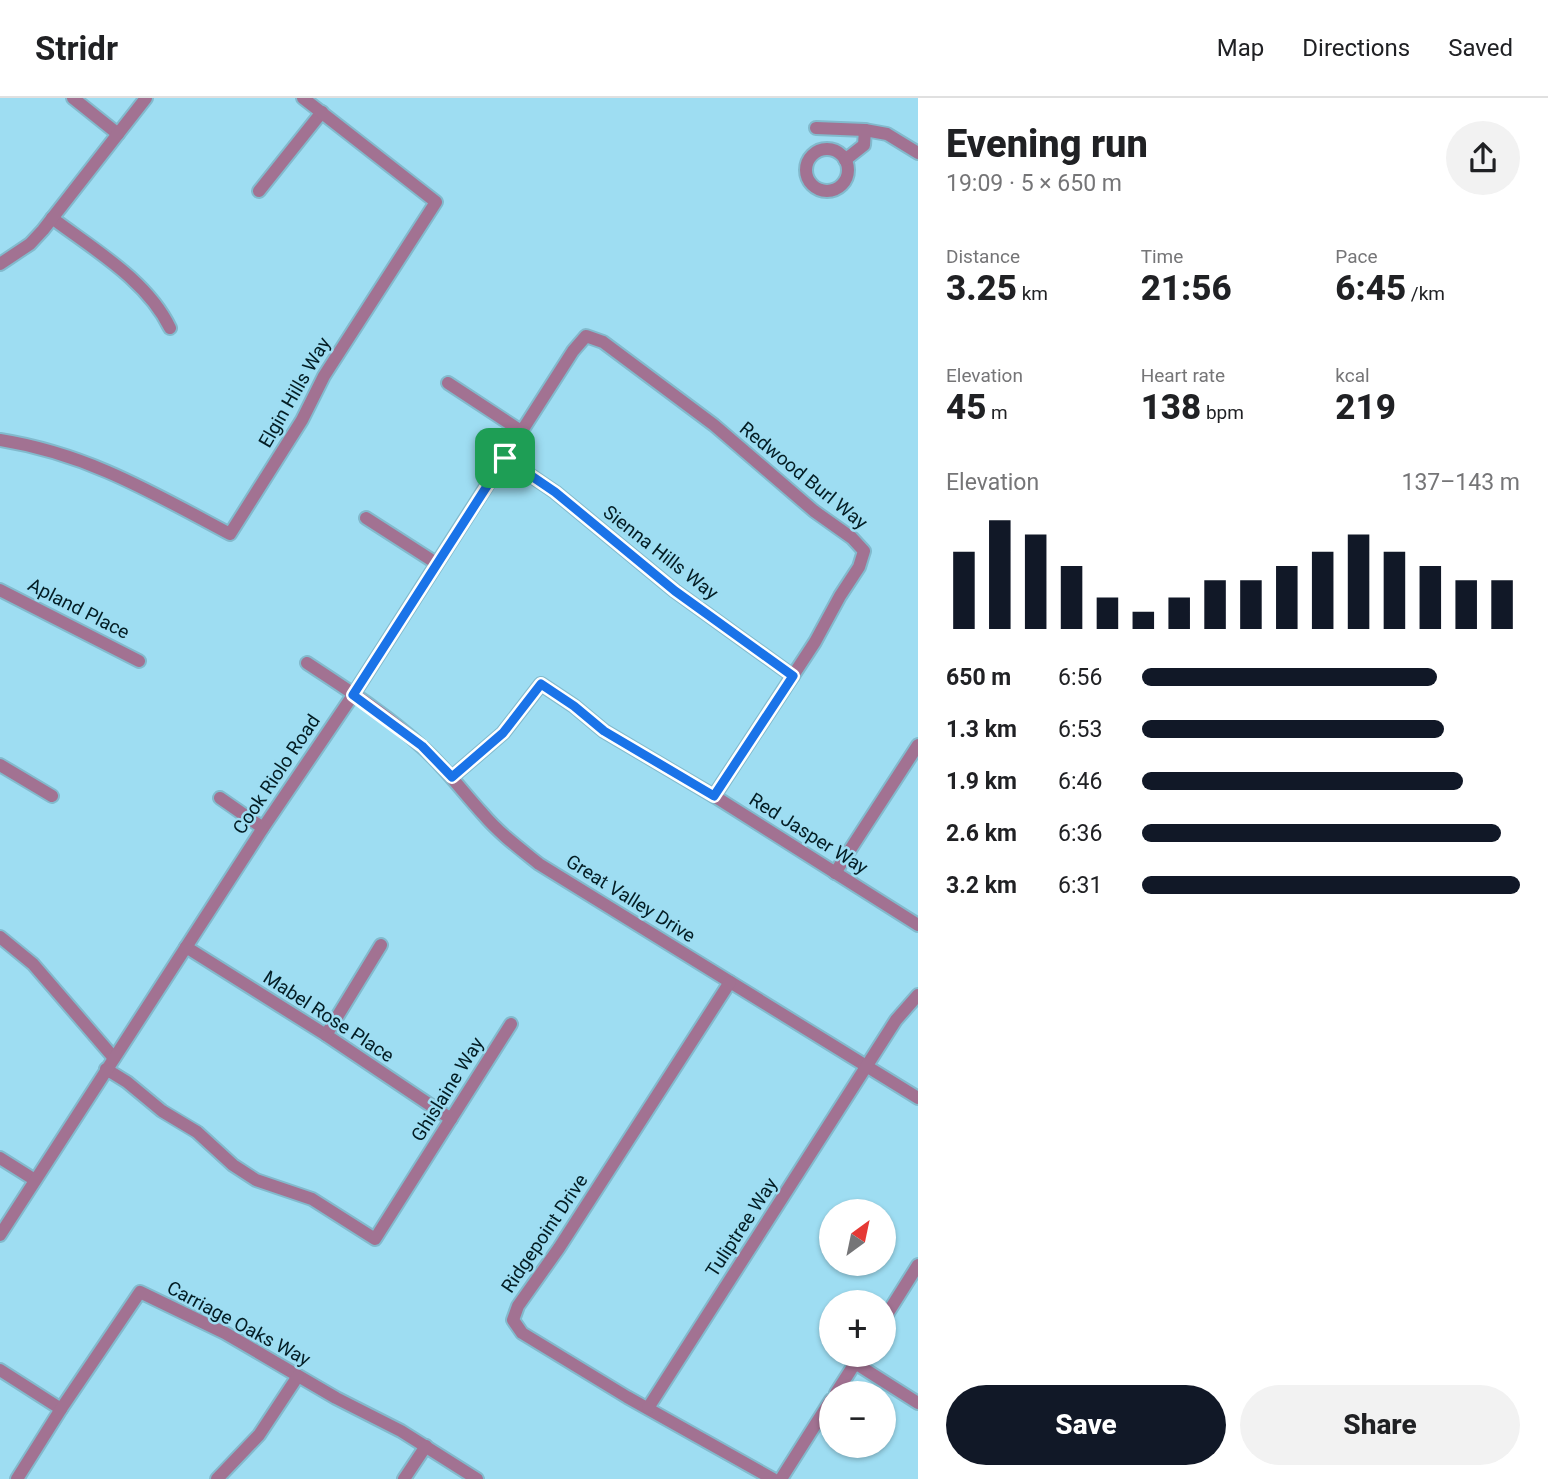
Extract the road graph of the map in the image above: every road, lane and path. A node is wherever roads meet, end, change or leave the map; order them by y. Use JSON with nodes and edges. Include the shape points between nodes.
{"nodes":[{"id":1,"x":74,"y":98,"type":"edge"},
{"id":2,"x":146,"y":98,"type":"edge"},
{"id":3,"x":303,"y":98,"type":"edge"},
{"id":4,"x":321,"y":112,"type":"junction"},
{"id":5,"x":816,"y":128,"type":"dead end"},
{"id":6,"x":865,"y":130,"type":"junction"},
{"id":7,"x":118,"y":134,"type":"junction"},
{"id":8,"x":918,"y":153,"type":"edge"},
{"id":9,"x":845,"y":160,"type":"dead end"},
{"id":10,"x":259,"y":191,"type":"dead end"},
{"id":11,"x":52,"y":218,"type":"junction"},
{"id":12,"x":0,"y":264,"type":"edge"},
{"id":13,"x":170,"y":328,"type":"dead end"},
{"id":14,"x":586,"y":336,"type":"joint"},
{"id":15,"x":448,"y":383,"type":"dead end"},
{"id":16,"x":521,"y":431,"type":"junction"},
{"id":17,"x":0,"y":440,"type":"edge"},
{"id":18,"x":505,"y":458,"type":"junction"},
{"id":19,"x":366,"y":518,"type":"dead end"},
{"id":20,"x":436,"y":563,"type":"junction"},
{"id":21,"x":0,"y":590,"type":"edge"},
{"id":22,"x":139,"y":661,"type":"dead end"},
{"id":23,"x":307,"y":663,"type":"dead end"},
{"id":24,"x":793,"y":676,"type":"junction"},
{"id":25,"x":353,"y":695,"type":"junction"},
{"id":26,"x":918,"y":745,"type":"edge"},
{"id":27,"x":0,"y":765,"type":"edge"},
{"id":28,"x":452,"y":777,"type":"junction"},
{"id":29,"x":52,"y":796,"type":"dead end"},
{"id":30,"x":714,"y":796,"type":"junction"},
{"id":31,"x":220,"y":798,"type":"dead end"},
{"id":32,"x":263,"y":828,"type":"junction"},
{"id":33,"x":835,"y":873,"type":"junction"},
{"id":34,"x":918,"y":925,"type":"edge"},
{"id":35,"x":0,"y":937,"type":"edge"},
{"id":36,"x":381,"y":945,"type":"dead end"},
{"id":37,"x":186,"y":947,"type":"junction"},
{"id":38,"x":730,"y":982,"type":"junction"},
{"id":39,"x":918,"y":995,"type":"edge"},
{"id":40,"x":511,"y":1024,"type":"dead end"},
{"id":41,"x":326,"y":1035,"type":"junction"},
{"id":42,"x":114,"y":1058,"type":"junction"},
{"id":43,"x":866,"y":1067,"type":"junction"},
{"id":44,"x":106,"y":1069,"type":"junction"},
{"id":45,"x":918,"y":1098,"type":"edge"},
{"id":46,"x":451,"y":1119,"type":"junction"},
{"id":47,"x":0,"y":1158,"type":"edge"},
{"id":48,"x":35,"y":1180,"type":"junction"},
{"id":49,"x":0,"y":1235,"type":"edge"},
{"id":50,"x":918,"y":1265,"type":"edge"},
{"id":51,"x":896,"y":1300,"type":"edge"},
{"id":52,"x":869,"y":1367,"type":"edge"},
{"id":53,"x":0,"y":1370,"type":"edge"},
{"id":54,"x":298,"y":1376,"type":"junction"},
{"id":55,"x":918,"y":1403,"type":"edge"},
{"id":56,"x":648,"y":1408,"type":"junction"},
{"id":57,"x":61,"y":1409,"type":"junction"},
{"id":58,"x":819,"y":1420,"type":"edge"},
{"id":59,"x":426,"y":1446,"type":"junction"},
{"id":60,"x":17,"y":1479,"type":"edge"},
{"id":61,"x":217,"y":1479,"type":"edge"},
{"id":62,"x":404,"y":1479,"type":"edge"},
{"id":63,"x":477,"y":1479,"type":"edge"},
{"id":64,"x":773,"y":1479,"type":"edge"},
{"id":65,"x":781,"y":1479,"type":"edge"}],
"edges":[{"from":1,"to":7,"type":"street"},
{"from":2,"to":7,"type":"street"},
{"from":3,"to":4,"type":"street","name":"Elgin Hills Way"},
{"from":4,"to":10,"type":"street"},
{"from":4,"to":17,"type":"street","name":"Elgin Hills Way","via":[[436,202],[230,534],[82,459]]},
{"from":5,"to":6,"type":"street"},
{"from":6,"to":8,"type":"street","via":[[887,134]]},
{"from":6,"to":9,"type":"street","via":[[864,145]]},
{"from":7,"to":11,"type":"street"},
{"from":11,"to":12,"type":"street","via":[[30,244]]},
{"from":11,"to":13,"type":"street","via":[[145,293]]},
{"from":14,"to":16,"type":"street","name":"Cook Riolo Road"},
{"from":14,"to":24,"type":"street","name":"Redwood Burl Way","via":[[603,342],[714,425],[864,551],[859,567]]},
{"from":15,"to":16,"type":"street"},
{"from":16,"to":18,"type":"street","name":"Cook Riolo Road"},
{"from":18,"to":20,"type":"street","name":"Cook Riolo Road"},
{"from":18,"to":24,"type":"street","name":"Sienna Hills Way"},
{"from":19,"to":20,"type":"street"},
{"from":20,"to":25,"type":"street","name":"Cook Riolo Road"},
{"from":21,"to":22,"type":"street","name":"Apland Place"},
{"from":23,"to":25,"type":"street","name":"Great Valley Drive"},
{"from":24,"to":30,"type":"street","name":"Redwood Burl Way"},
{"from":25,"to":28,"type":"street","name":"Great Valley Drive","via":[[422,746]]},
{"from":25,"to":32,"type":"street","name":"Cook Riolo Road"},
{"from":26,"to":33,"type":"street"},
{"from":27,"to":29,"type":"street"},
{"from":28,"to":30,"type":"street","name":"Red Jasper Way","via":[[503,733],[541,684],[604,731]]},
{"from":28,"to":38,"type":"street","name":"Great Valley Drive","via":[[484,815],[539,864]]},
{"from":30,"to":33,"type":"street","name":"Red Jasper Way"},
{"from":31,"to":32,"type":"street"},
{"from":32,"to":37,"type":"street","name":"Cook Riolo Road"},
{"from":33,"to":34,"type":"street","name":"Red Jasper Way"},
{"from":35,"to":42,"type":"street","via":[[33,964]]},
{"from":36,"to":41,"type":"street"},
{"from":37,"to":41,"type":"street","name":"Mabel Rose Place"},
{"from":37,"to":42,"type":"street","name":"Cook Riolo Road"},
{"from":38,"to":43,"type":"street","name":"Great Valley Drive"},
{"from":38,"to":56,"type":"street","name":"Ridgepoint Drive","via":[[513,1320],[522,1333]]},
{"from":39,"to":43,"type":"street","name":"Tuliptree Way"},
{"from":40,"to":46,"type":"street","name":"Ghislaine Way"},
{"from":41,"to":46,"type":"street","name":"Mabel Rose Place"},
{"from":42,"to":44,"type":"street","name":"Cook Riolo Road"},
{"from":43,"to":45,"type":"street","name":"Great Valley Drive"},
{"from":43,"to":56,"type":"street","name":"Tuliptree Way"},
{"from":44,"to":46,"type":"street","name":"Ghislaine Way","via":[[256,1180],[313,1199],[375,1239]]},
{"from":44,"to":48,"type":"street","name":"Cook Riolo Road"},
{"from":47,"to":48,"type":"street"},
{"from":48,"to":49,"type":"street","name":"Cook Riolo Road"},
{"from":50,"to":51,"type":"street"},
{"from":52,"to":55,"type":"street"},
{"from":53,"to":57,"type":"street"},
{"from":54,"to":57,"type":"street","name":"Carriage Oaks Way","via":[[225,1333],[140,1292]]},
{"from":54,"to":59,"type":"street","name":"Carriage Oaks Way"},
{"from":54,"to":61,"type":"street","via":[[259,1435]]},
{"from":56,"to":64,"type":"street","name":"Ridgepoint Drive"},
{"from":57,"to":60,"type":"street","name":"Carriage Oaks Way"},
{"from":58,"to":65,"type":"street"},
{"from":59,"to":62,"type":"street"},
{"from":59,"to":63,"type":"street","name":"Carriage Oaks Way"}]}
